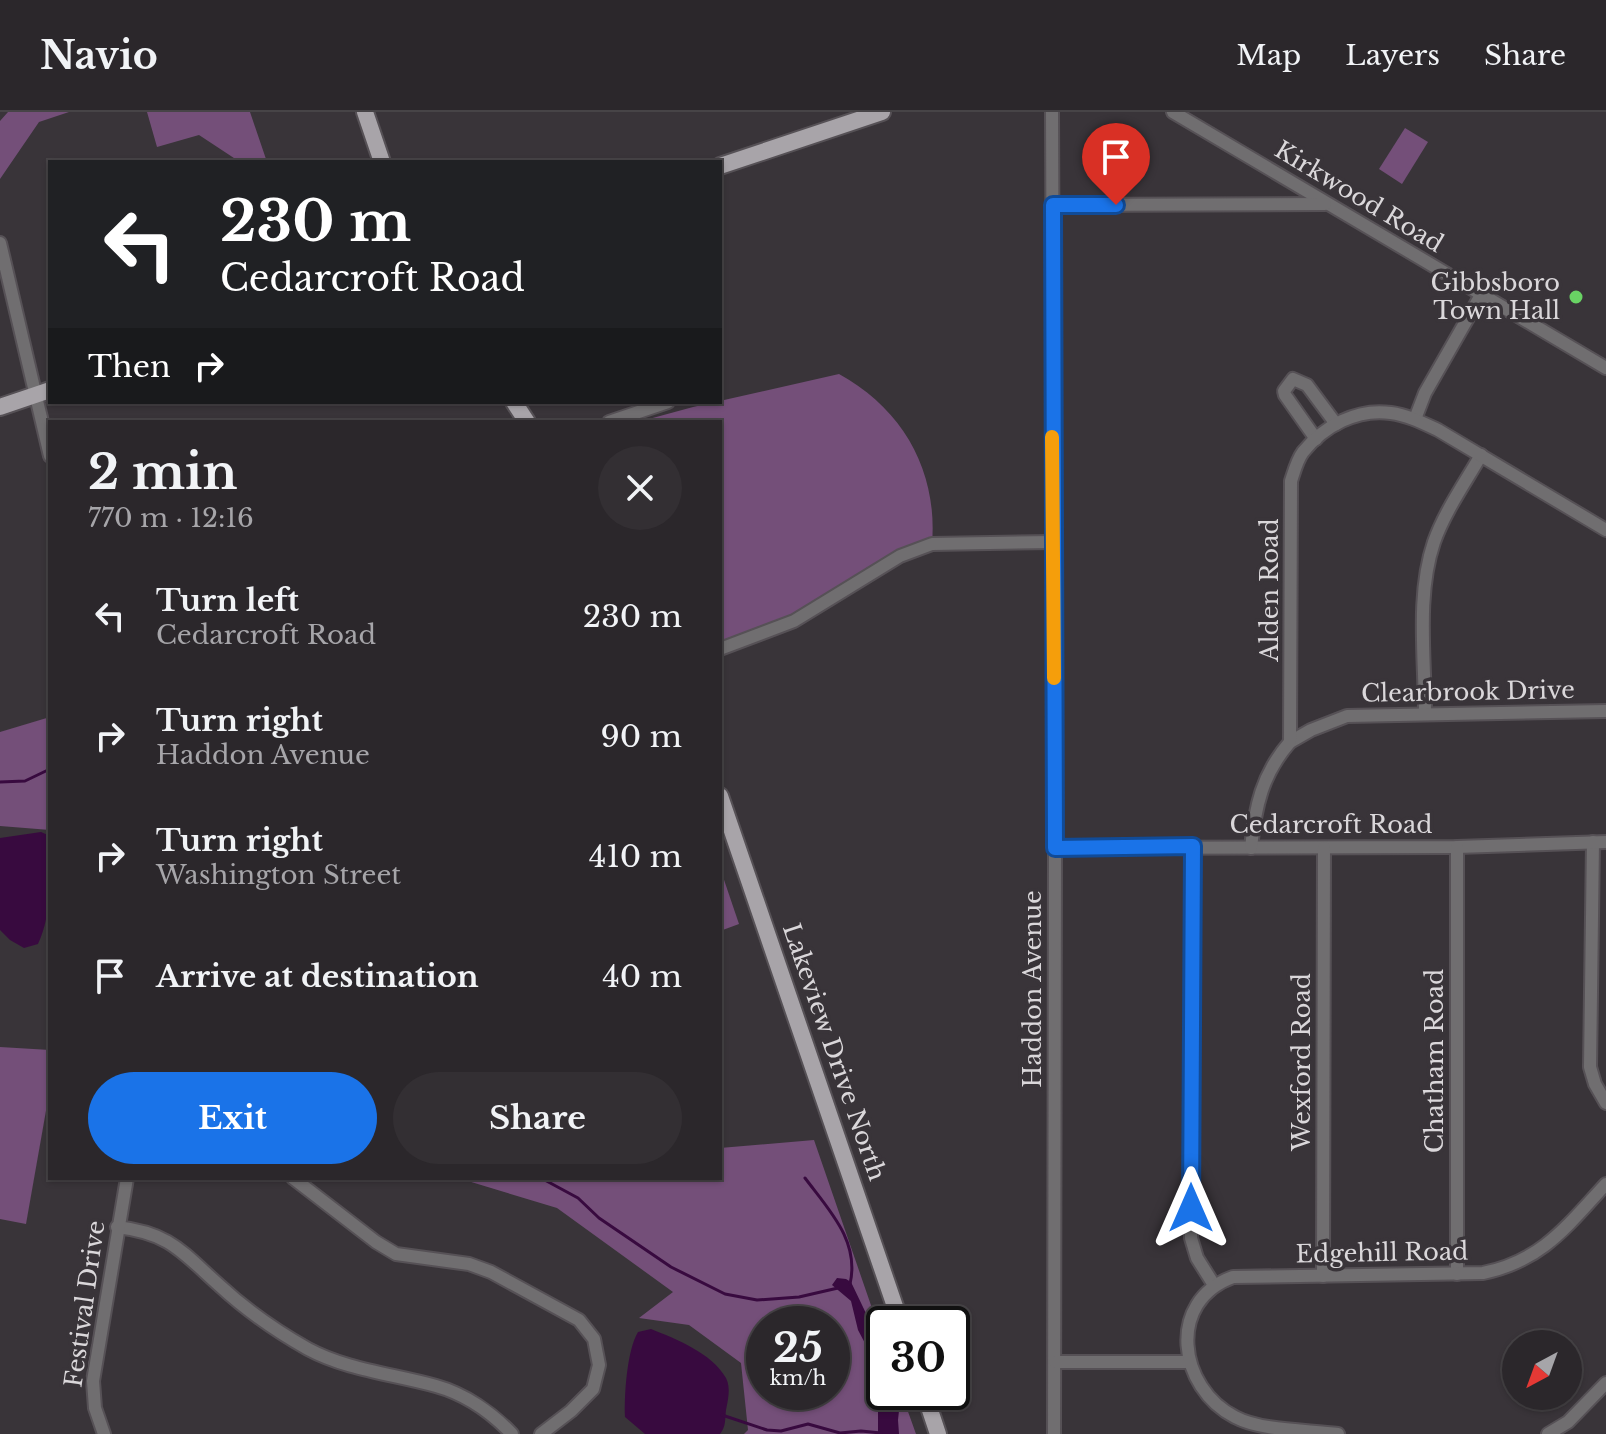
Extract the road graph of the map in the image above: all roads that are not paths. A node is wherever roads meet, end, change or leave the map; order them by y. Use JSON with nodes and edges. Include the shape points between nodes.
{"nodes":[{"id":1,"x":365,"y":112,"type":"edge"},
{"id":2,"x":882,"y":112,"type":"edge"},
{"id":3,"x":1052,"y":112,"type":"edge"},
{"id":4,"x":1173,"y":112,"type":"edge"},
{"id":5,"x":381,"y":160,"type":"edge"},
{"id":6,"x":722,"y":165,"type":"edge"},
{"id":7,"x":1328,"y":204,"type":"junction"},
{"id":8,"x":1053,"y":205,"type":"junction"},
{"id":9,"x":0,"y":243,"type":"edge"},
{"id":10,"x":1481,"y":295,"type":"junction"},
{"id":11,"x":1606,"y":368,"type":"edge"},
{"id":12,"x":43,"y":393,"type":"edge"},
{"id":13,"x":662,"y":404,"type":"edge"},
{"id":14,"x":0,"y":407,"type":"edge"},
{"id":15,"x":1415,"y":419,"type":"junction"},
{"id":16,"x":615,"y":420,"type":"edge"},
{"id":17,"x":1336,"y":424,"type":"junction"},
{"id":18,"x":48,"y":438,"type":"edge"},
{"id":19,"x":1316,"y":439,"type":"junction"},
{"id":20,"x":1481,"y":455,"type":"junction"},
{"id":21,"x":1606,"y":530,"type":"edge"},
{"id":22,"x":1053,"y":542,"type":"junction"},
{"id":23,"x":722,"y":648,"type":"edge"},
{"id":24,"x":1606,"y":711,"type":"edge"},
{"id":25,"x":1425,"y":714,"type":"junction"},
{"id":26,"x":1290,"y":742,"type":"junction"},
{"id":27,"x":722,"y":802,"type":"edge"},
{"id":28,"x":1599,"y":842,"type":"edge"},
{"id":29,"x":1193,"y":846,"type":"junction"},
{"id":30,"x":1457,"y":847,"type":"junction"},
{"id":31,"x":1055,"y":848,"type":"junction"},
{"id":32,"x":1251,"y":848,"type":"junction"},
{"id":33,"x":1324,"y":848,"type":"junction"},
{"id":34,"x":1606,"y":1103,"type":"edge"},
{"id":35,"x":127,"y":1180,"type":"edge"},
{"id":36,"x":296,"y":1180,"type":"edge"},
{"id":37,"x":1606,"y":1184,"type":"edge"},
{"id":38,"x":117,"y":1227,"type":"junction"},
{"id":39,"x":1457,"y":1274,"type":"junction"},
{"id":40,"x":1323,"y":1276,"type":"junction"},
{"id":41,"x":1214,"y":1285,"type":"junction"},
{"id":42,"x":895,"y":1306,"type":"edge"},
{"id":43,"x":1055,"y":1362,"type":"junction"},
{"id":44,"x":1189,"y":1362,"type":"junction"},
{"id":45,"x":1606,"y":1383,"type":"edge"},
{"id":46,"x":930,"y":1410,"type":"edge"},
{"id":47,"x":104,"y":1434,"type":"edge"},
{"id":48,"x":512,"y":1434,"type":"edge"},
{"id":49,"x":541,"y":1434,"type":"edge"},
{"id":50,"x":938,"y":1434,"type":"edge"},
{"id":51,"x":1054,"y":1434,"type":"edge"},
{"id":52,"x":1338,"y":1434,"type":"edge"},
{"id":53,"x":1548,"y":1434,"type":"edge"}],
"edges":[{"from":1,"to":5,"type":"main road"},
{"from":2,"to":6,"type":"main road"},
{"from":3,"to":8,"type":"street","name":"Haddon Avenue"},
{"from":4,"to":7,"type":"street","name":"Kirkwood Road"},
{"from":7,"to":8,"type":"street"},
{"from":7,"to":10,"type":"street","name":"Kirkwood Road"},
{"from":8,"to":22,"type":"street","name":"Haddon Avenue"},
{"from":9,"to":12,"type":"street"},
{"from":10,"to":11,"type":"street","name":"Kirkwood Road"},
{"from":10,"to":15,"type":"street"},
{"from":12,"to":14,"type":"main road"},
{"from":12,"to":18,"type":"street"},
{"from":13,"to":16,"type":"street"},
{"from":15,"to":17,"type":"street","name":"Alden Road","via":[[1363,413]]},
{"from":15,"to":20,"type":"street","name":"Alden Road"},
{"from":17,"to":19,"type":"street","name":"Alden Road"},
{"from":17,"to":19,"type":"street","via":[[1307,385],[1293,379],[1285,395]]},
{"from":19,"to":26,"type":"street","name":"Alden Road","via":[[1301,454],[1291,481]]},
{"from":20,"to":21,"type":"street","name":"Alden Road"},
{"from":20,"to":25,"type":"street","via":[[1435,538],[1425,576]]},
{"from":22,"to":23,"type":"street","via":[[932,544],[900,556],[794,621]]},
{"from":22,"to":31,"type":"street","name":"Haddon Avenue"},
{"from":24,"to":25,"type":"street","name":"Clearbrook Drive"},
{"from":25,"to":26,"type":"street","name":"Clearbrook Drive","via":[[1347,716]]},
{"from":26,"to":32,"type":"street","via":[[1258,796]]},
{"from":27,"to":42,"type":"main road","name":"Lakeview Drive North"},
{"from":28,"to":30,"type":"street","name":"Cedarcroft Road"},
{"from":28,"to":34,"type":"street","via":[[1590,1067]]},
{"from":29,"to":31,"type":"street","name":"Cedarcroft Road"},
{"from":29,"to":32,"type":"street","name":"Cedarcroft Road"},
{"from":29,"to":41,"type":"street","via":[[1191,1238]]},
{"from":30,"to":33,"type":"street","name":"Cedarcroft Road"},
{"from":30,"to":39,"type":"street","name":"Chatham Road"},
{"from":31,"to":43,"type":"street","name":"Haddon Avenue"},
{"from":32,"to":33,"type":"street","name":"Cedarcroft Road"},
{"from":33,"to":40,"type":"street","name":"Wexford Road"},
{"from":35,"to":38,"type":"street","name":"Festival Drive"},
{"from":36,"to":49,"type":"street","via":[[396,1254],[469,1264],[579,1320],[594,1339],[599,1365],[593,1389]]},
{"from":37,"to":39,"type":"street","name":"Edgehill Road","via":[[1539,1251],[1509,1268]]},
{"from":38,"to":47,"type":"street","name":"Festival Drive","via":[[93,1381]]},
{"from":38,"to":48,"type":"street","via":[[168,1240],[270,1327],[312,1351],[438,1387],[495,1416]]},
{"from":39,"to":40,"type":"street","name":"Edgehill Road"},
{"from":40,"to":41,"type":"street","name":"Edgehill Road","via":[[1233,1277]]},
{"from":41,"to":44,"type":"street","via":[[1190,1320]]},
{"from":43,"to":44,"type":"street"},
{"from":43,"to":51,"type":"street","name":"Haddon Avenue"},
{"from":44,"to":52,"type":"street","via":[[1218,1407],[1237,1418]]},
{"from":45,"to":53,"type":"street","via":[[1568,1422]]},
{"from":46,"to":50,"type":"main road"}]}
